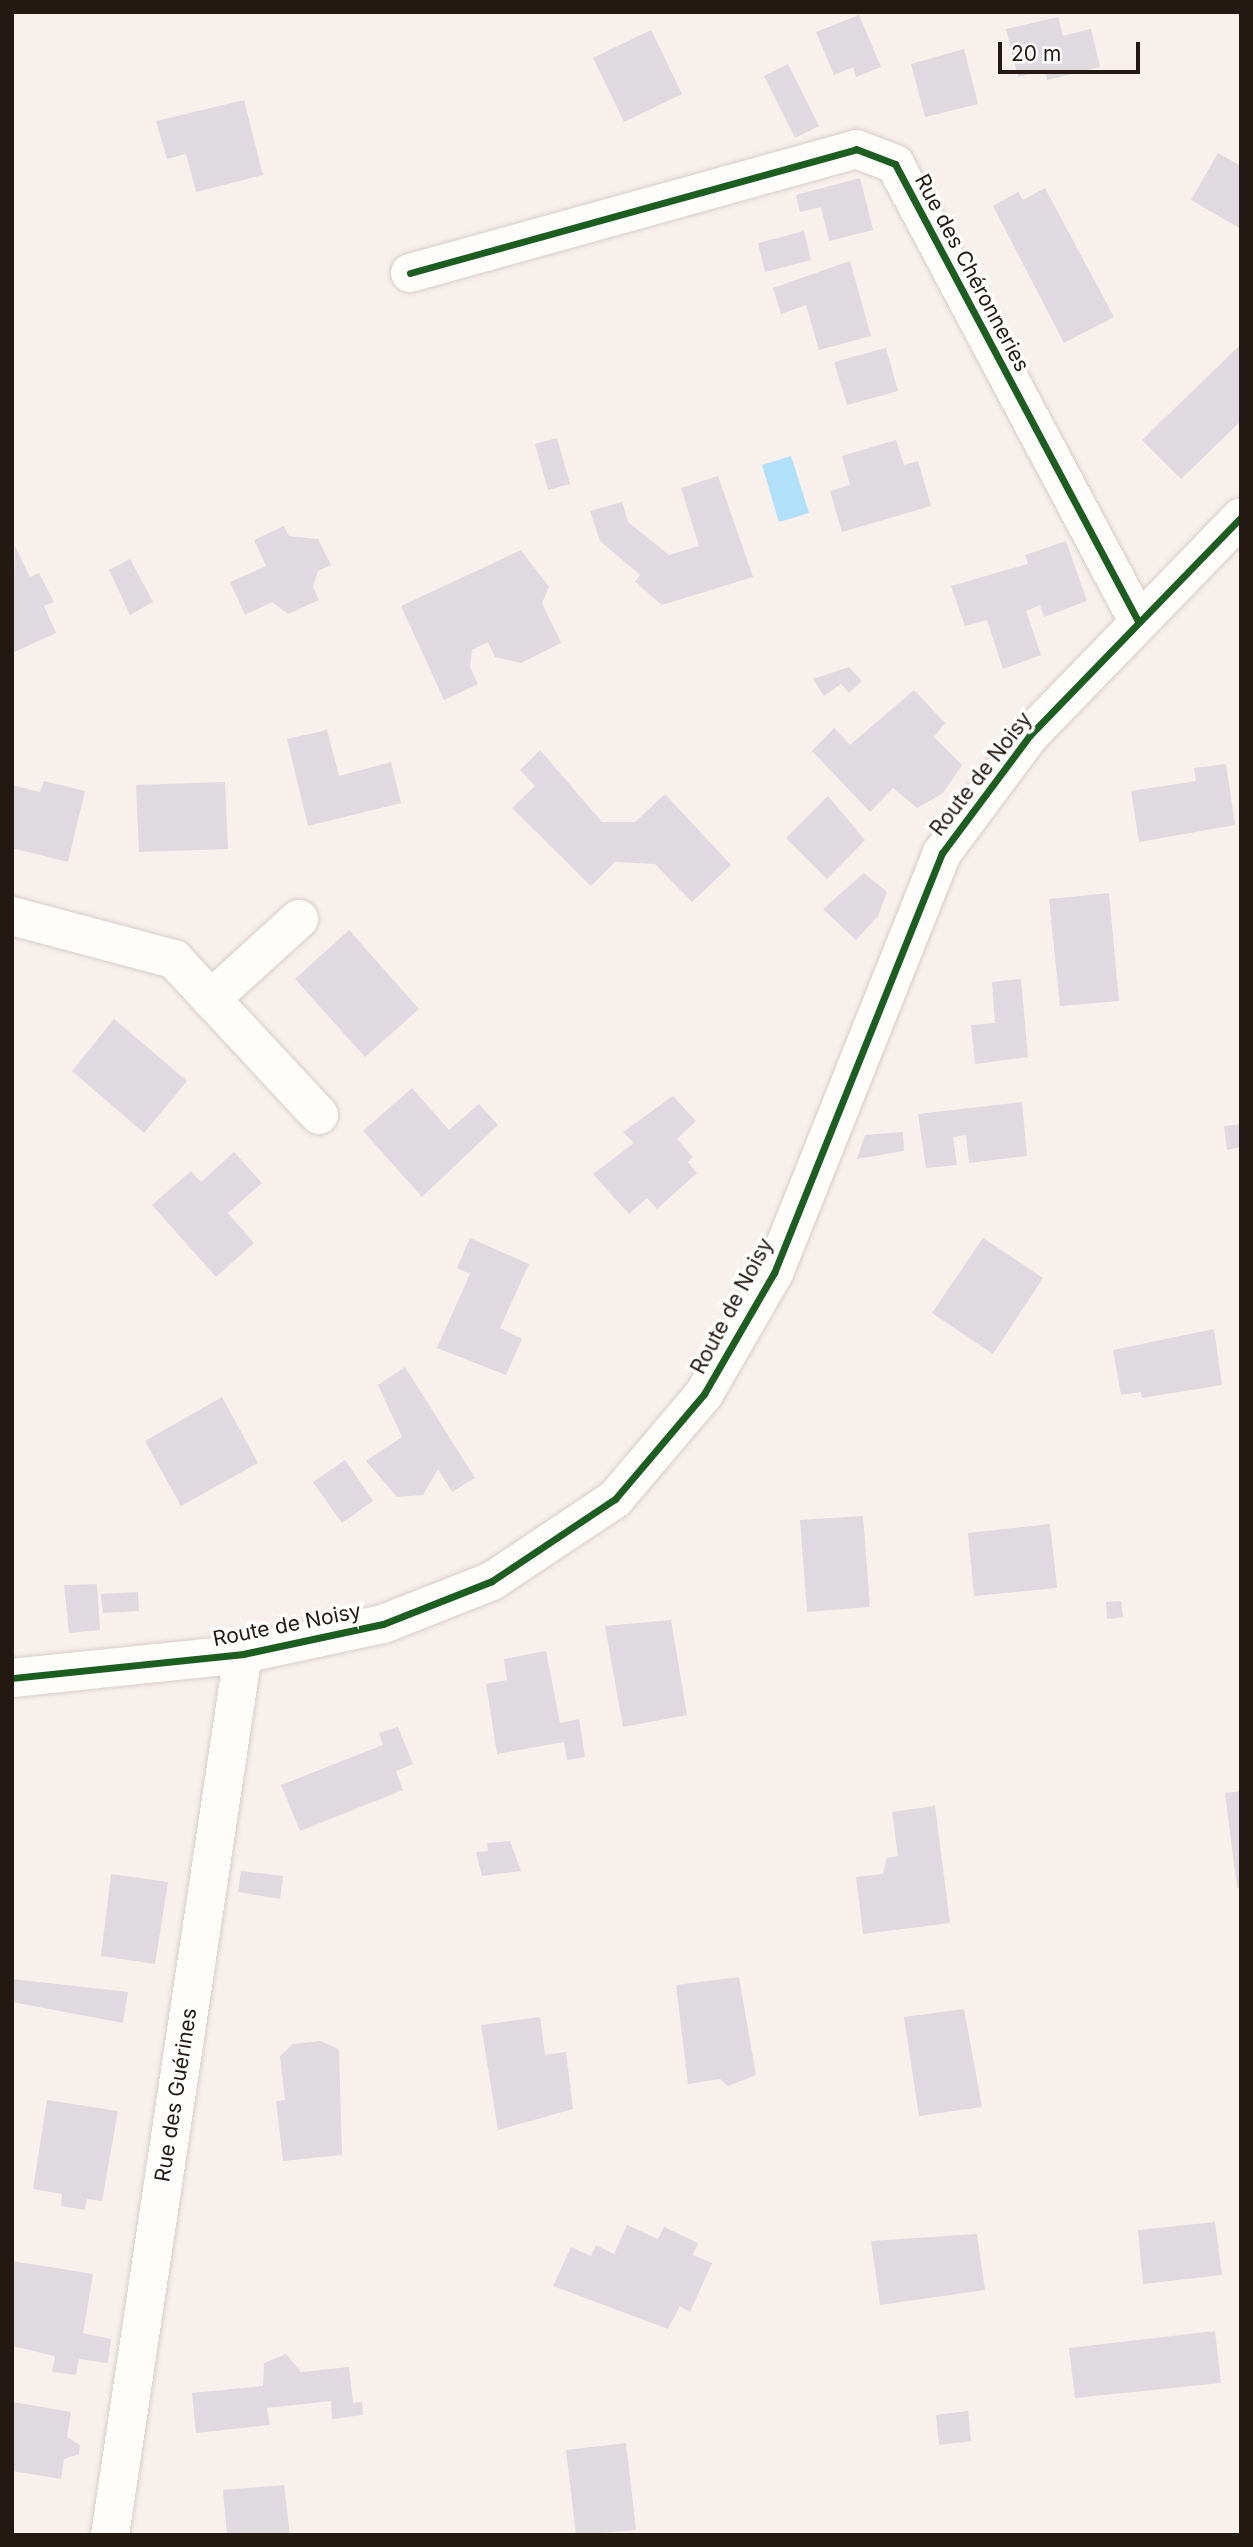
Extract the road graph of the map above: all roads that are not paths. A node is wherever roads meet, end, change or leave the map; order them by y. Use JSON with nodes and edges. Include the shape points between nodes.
{"nodes":[{"id":1,"x":410,"y":273,"type":"dead end"},
{"id":2,"x":1241,"y":517,"type":"edge"},
{"id":3,"x":1138,"y":621,"type":"junction"},
{"id":4,"x":12,"y":916,"type":"edge"},
{"id":5,"x":299,"y":919,"type":"dead end"},
{"id":6,"x":211,"y":999,"type":"junction"},
{"id":7,"x":319,"y":1115,"type":"dead end"},
{"id":8,"x":243,"y":1654,"type":"junction"},
{"id":9,"x":12,"y":1678,"type":"edge"},
{"id":10,"x":110,"y":2535,"type":"edge"}],
"edges":[{"from":1,"to":3,"type":"street","name":"Rue des Chéronneries","via":[[856,149],[895,164]]},
{"from":2,"to":3,"type":"street","name":"Route de Noisy"},
{"from":3,"to":8,"type":"street","name":"Route de Noisy","via":[[1030,735],[942,853],[774,1273],[704,1394],[615,1499],[492,1581],[383,1624]]},
{"from":4,"to":6,"type":"street","via":[[174,959]]},
{"from":5,"to":6,"type":"street"},
{"from":6,"to":7,"type":"street"},
{"from":8,"to":9,"type":"street","name":"Route de Noisy"},
{"from":8,"to":10,"type":"street","name":"Rue des Guérines"}]}
